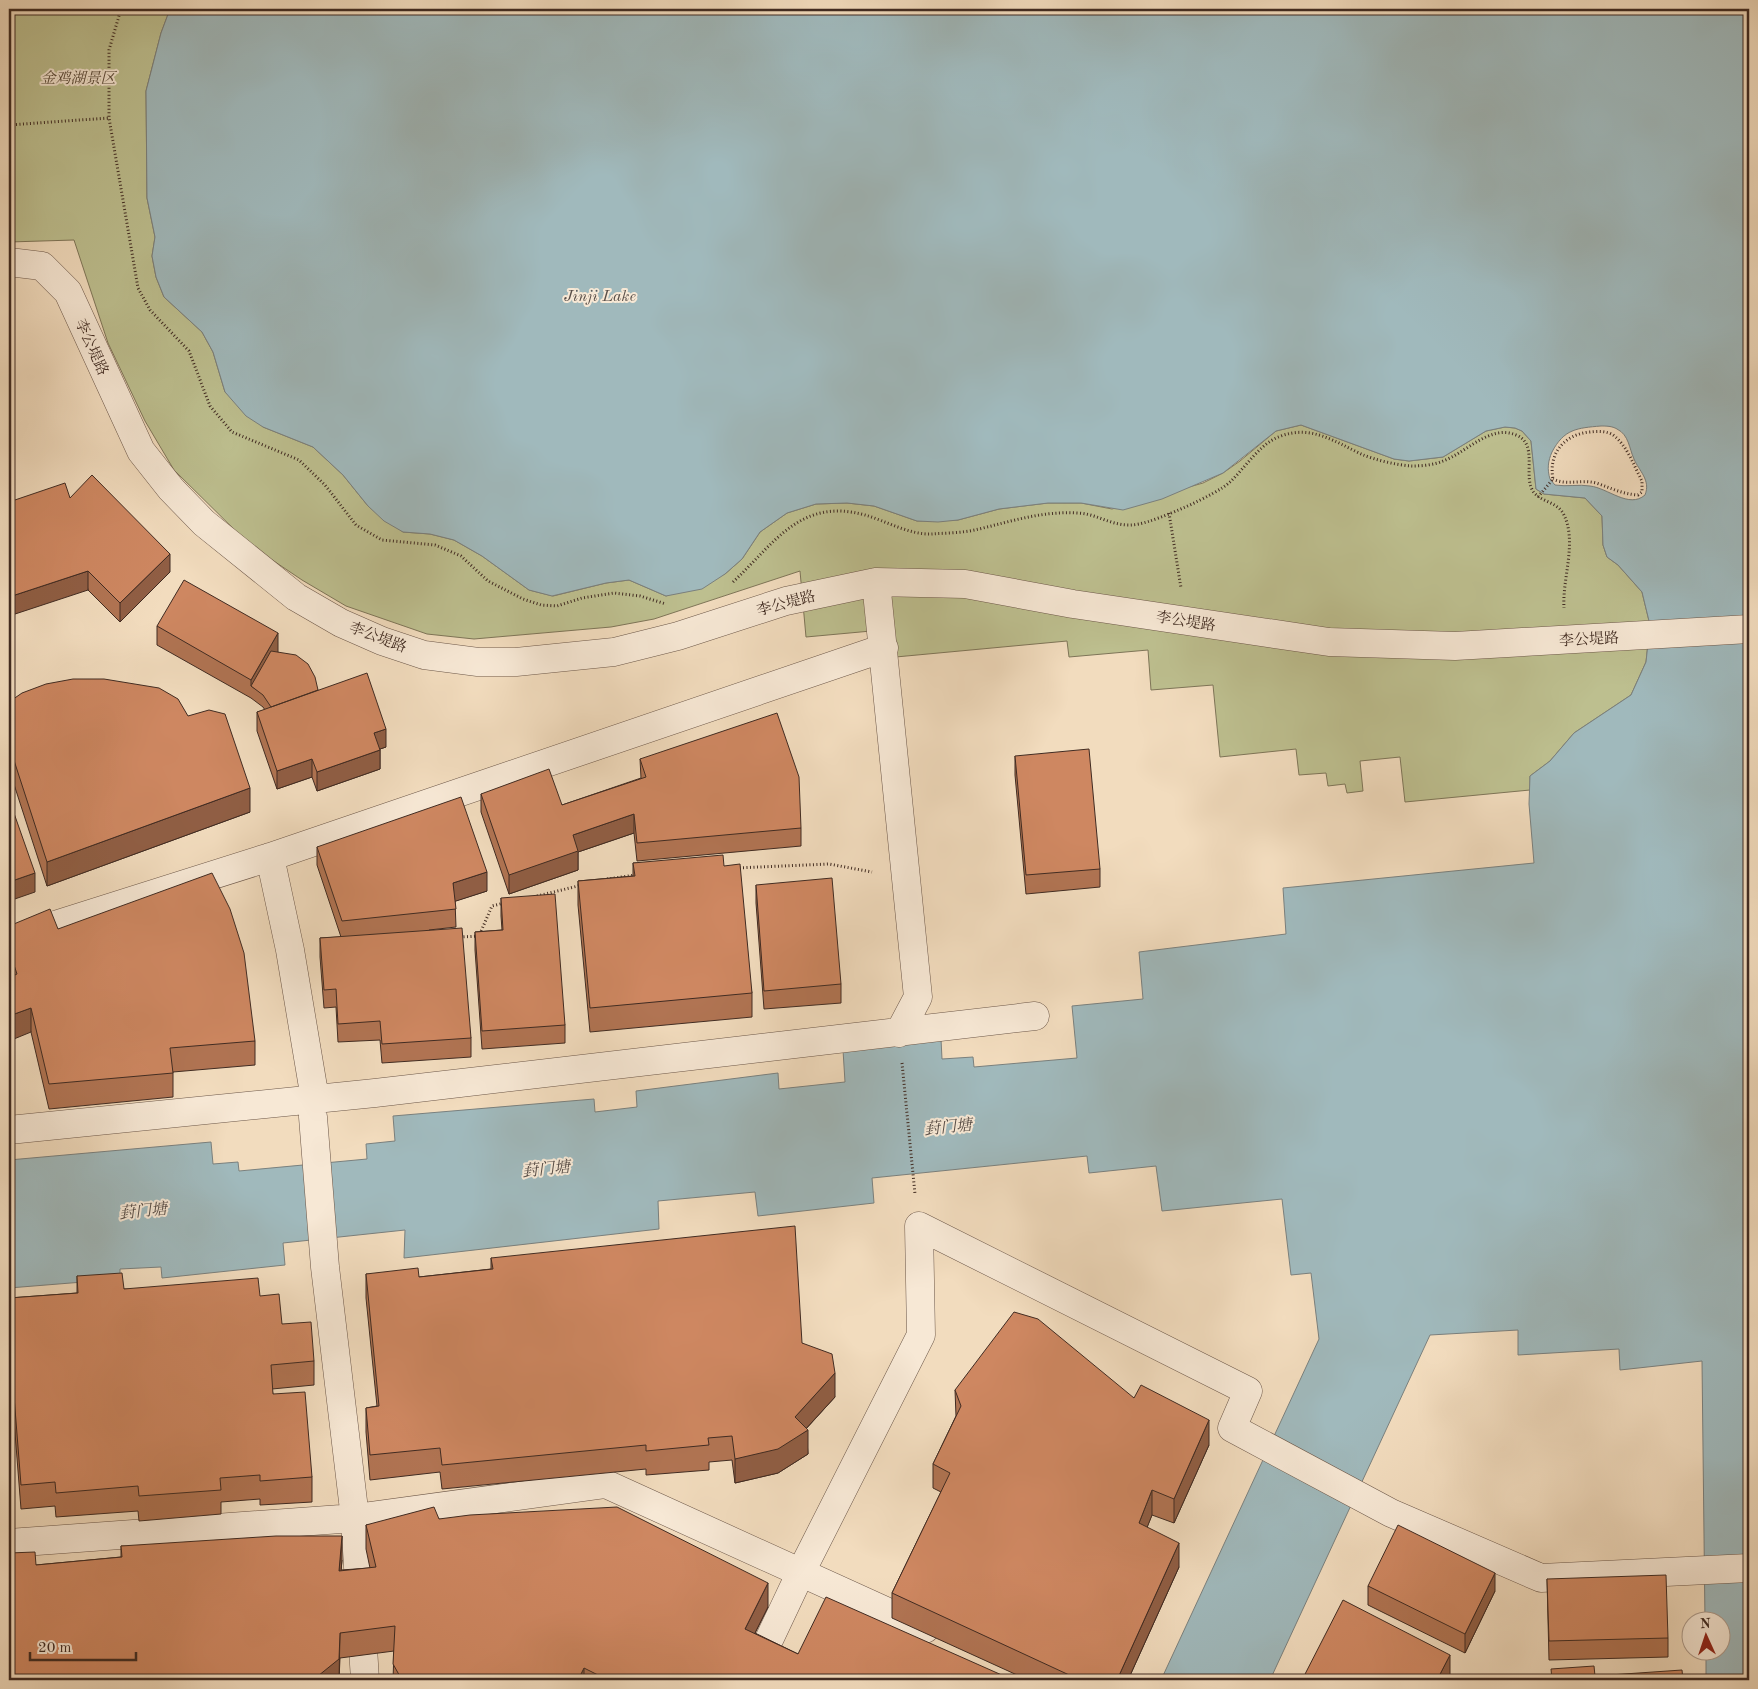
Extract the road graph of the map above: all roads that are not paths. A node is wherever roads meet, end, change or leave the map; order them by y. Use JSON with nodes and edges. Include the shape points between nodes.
{"nodes":[{"id":1,"x":9,"y":262,"type":"edge"},
{"id":2,"x":876,"y":582,"type":"junction"},
{"id":3,"x":1749,"y":629,"type":"edge"},
{"id":4,"x":884,"y":648,"type":"junction"},
{"id":5,"x":270,"y":857,"type":"junction"},
{"id":6,"x":9,"y":942,"type":"edge"},
{"id":7,"x":1035,"y":1016,"type":"dead end"},
{"id":8,"x":899,"y":1033,"type":"junction"},
{"id":9,"x":314,"y":1108,"type":"junction"},
{"id":10,"x":9,"y":1130,"type":"edge"},
{"id":11,"x":354,"y":1518,"type":"junction"},
{"id":12,"x":9,"y":1543,"type":"edge"},
{"id":13,"x":1749,"y":1568,"type":"edge"},
{"id":14,"x":802,"y":1572,"type":"junction"},
{"id":15,"x":947,"y":1639,"type":"edge"},
{"id":16,"x":365,"y":1680,"type":"edge"},
{"id":17,"x":750,"y":1680,"type":"edge"}],
"edges":[{"from":1,"to":2,"type":"street","name":"李公堤路","via":[[42,266],[68,292],[141,451],[204,523],[296,597],[382,642],[424,654],[478,662],[562,658],[646,645],[786,601]]},
{"from":2,"to":3,"type":"street","name":"李公堤路","via":[[965,584],[1073,604],[1329,642],[1455,646]]},
{"from":2,"to":4,"type":"street"},
{"from":4,"to":5,"type":"street"},
{"from":4,"to":8,"type":"street","via":[[918,997]]},
{"from":5,"to":6,"type":"street"},
{"from":5,"to":9,"type":"street","via":[[290,950]]},
{"from":7,"to":8,"type":"street"},
{"from":8,"to":9,"type":"street","via":[[375,1093]]},
{"from":9,"to":10,"type":"street","via":[[252,1105]]},
{"from":9,"to":11,"type":"street","via":[[325,1267]]},
{"from":11,"to":12,"type":"street"},
{"from":11,"to":14,"type":"street","via":[[606,1484]]},
{"from":11,"to":16,"type":"street"},
{"from":13,"to":14,"type":"street","via":[[1541,1578],[1391,1513],[1232,1428],[1248,1391],[919,1226],[921,1335]]},
{"from":14,"to":15,"type":"street"},
{"from":14,"to":17,"type":"street"}]}
